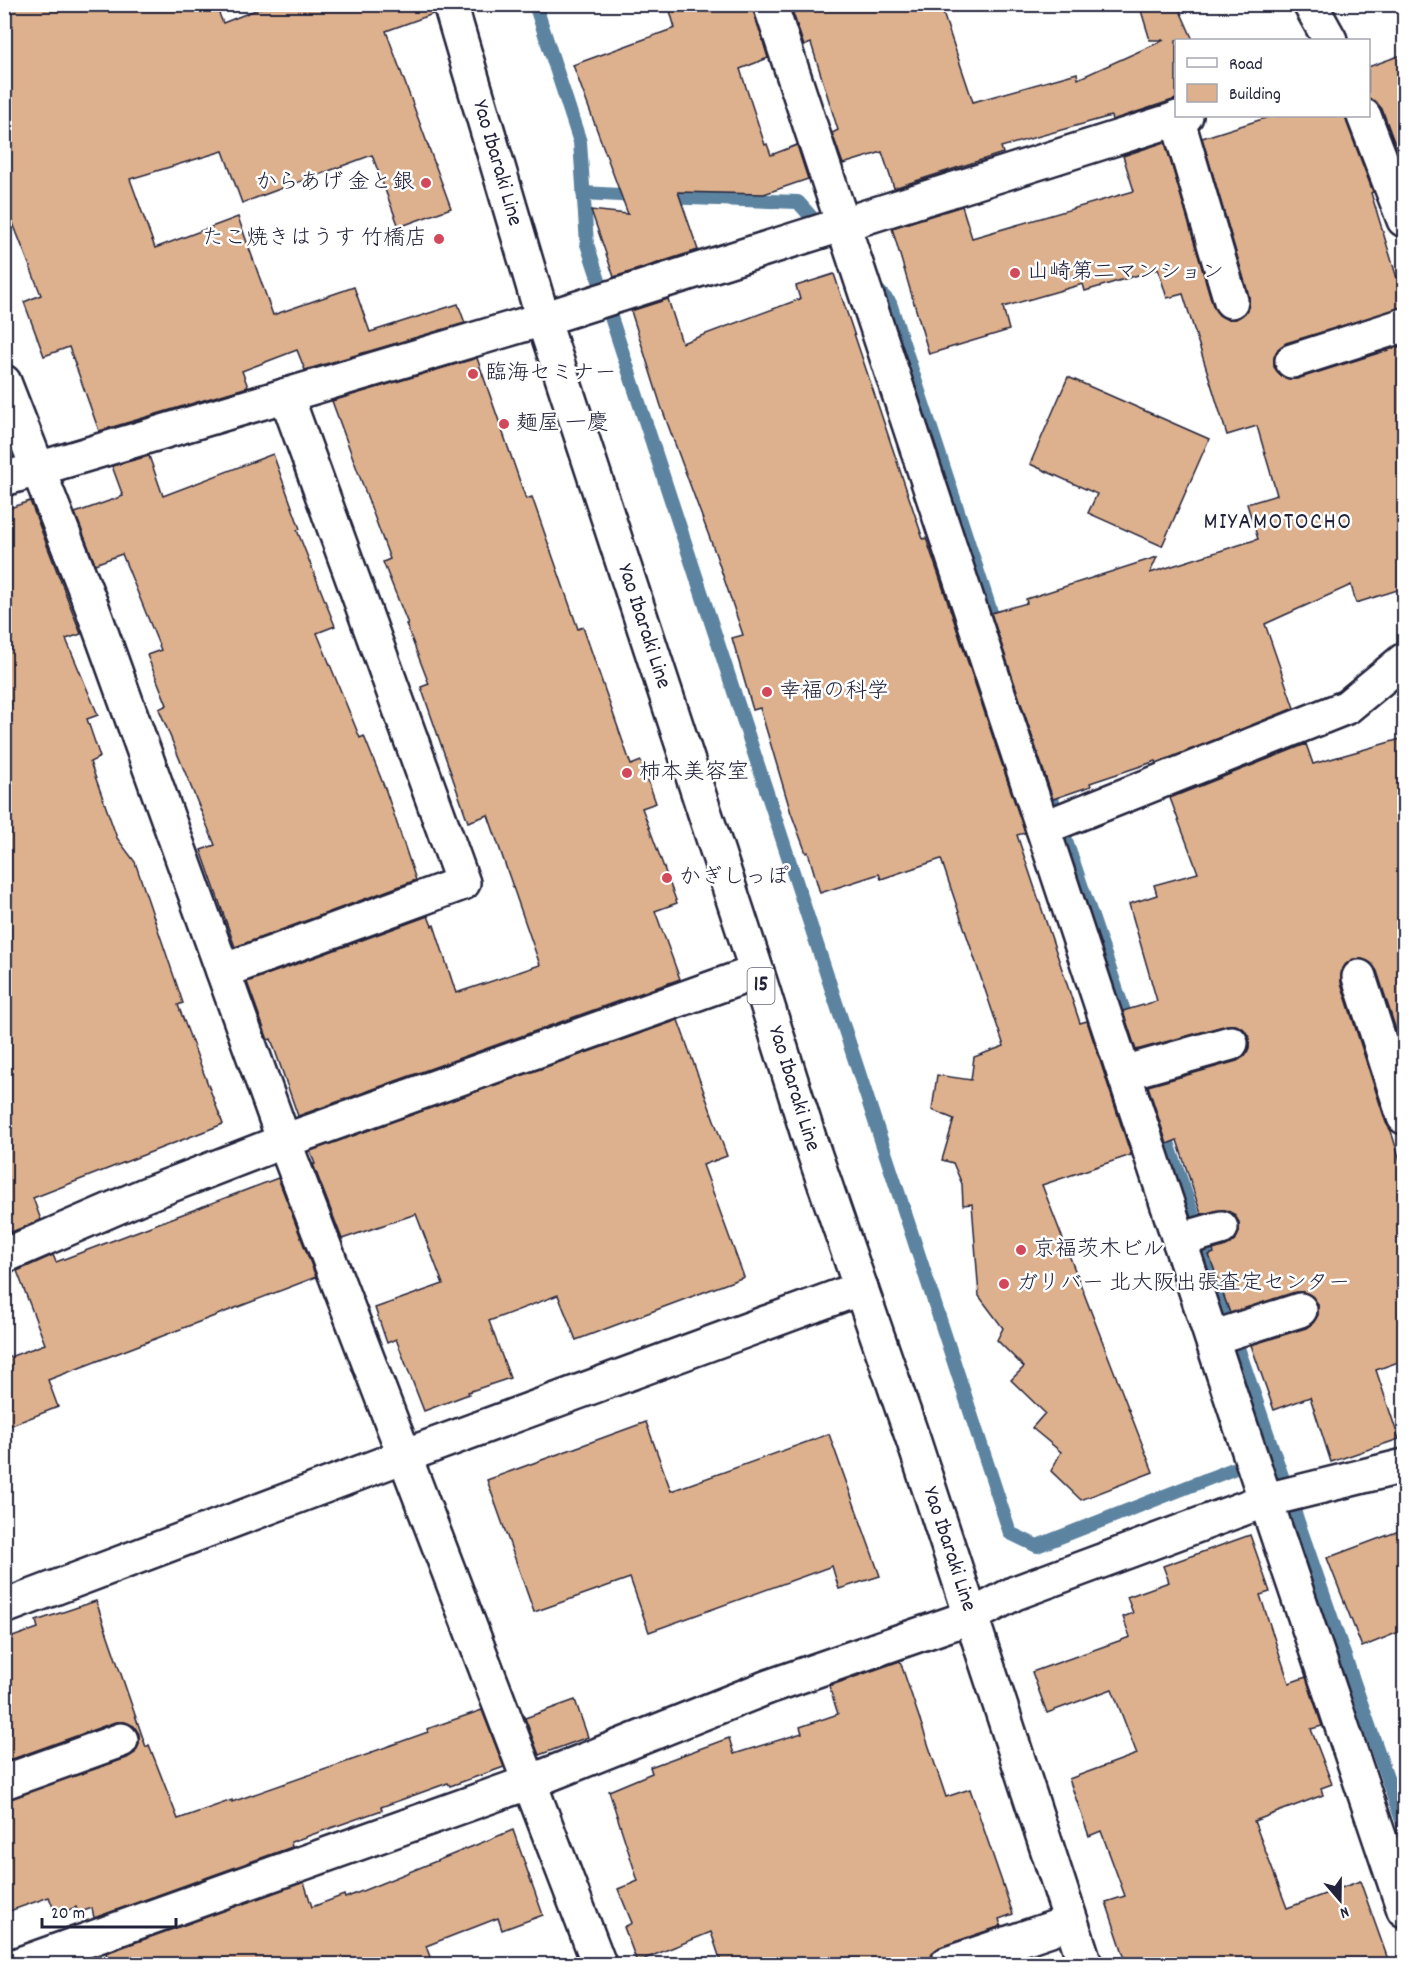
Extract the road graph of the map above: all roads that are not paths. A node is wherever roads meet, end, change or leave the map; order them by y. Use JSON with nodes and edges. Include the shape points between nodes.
{"nodes":[{"id":1,"x":450,"y":4,"type":"edge"},
{"id":2,"x":770,"y":4,"type":"edge"},
{"id":3,"x":1310,"y":4,"type":"edge"},
{"id":4,"x":1329,"y":39,"type":"edge"},
{"id":5,"x":1181,"y":117,"type":"edge"},
{"id":6,"x":1364,"y":117,"type":"edge"},
{"id":7,"x":1404,"y":220,"type":"edge"},
{"id":8,"x":842,"y":224,"type":"junction"},
{"id":9,"x":1231,"y":301,"type":"dead end"},
{"id":10,"x":543,"y":319,"type":"junction"},
{"id":11,"x":1404,"y":325,"type":"edge"},
{"id":12,"x":1292,"y":361,"type":"dead end"},
{"id":13,"x":4,"y":382,"type":"edge"},
{"id":14,"x":286,"y":395,"type":"junction"},
{"id":15,"x":37,"y":469,"type":"junction"},
{"id":16,"x":4,"y":479,"type":"edge"},
{"id":17,"x":1404,"y":660,"type":"edge"},
{"id":18,"x":1055,"y":823,"type":"junction"},
{"id":19,"x":223,"y":971,"type":"junction"},
{"id":20,"x":757,"y":972,"type":"junction"},
{"id":21,"x":1359,"y":977,"type":"dead end"},
{"id":22,"x":1231,"y":1043,"type":"dead end"},
{"id":23,"x":1137,"y":1070,"type":"junction"},
{"id":24,"x":1404,"y":1117,"type":"edge"},
{"id":25,"x":284,"y":1141,"type":"junction"},
{"id":26,"x":4,"y":1256,"type":"edge"},
{"id":27,"x":861,"y":1288,"type":"junction"},
{"id":28,"x":1300,"y":1310,"type":"dead end"},
{"id":29,"x":1227,"y":1333,"type":"junction"},
{"id":30,"x":404,"y":1456,"type":"junction"},
{"id":31,"x":1404,"y":1466,"type":"edge"},
{"id":32,"x":1274,"y":1493,"type":"junction"},
{"id":33,"x":4,"y":1607,"type":"edge"},
{"id":34,"x":970,"y":1617,"type":"junction"},
{"id":35,"x":121,"y":1740,"type":"dead end"},
{"id":36,"x":4,"y":1782,"type":"edge"},
{"id":37,"x":530,"y":1782,"type":"junction"},
{"id":38,"x":1404,"y":1910,"type":"edge"},
{"id":39,"x":1071,"y":1922,"type":"junction"},
{"id":40,"x":20,"y":1965,"type":"edge"},
{"id":41,"x":599,"y":1965,"type":"edge"},
{"id":42,"x":947,"y":1965,"type":"edge"},
{"id":43,"x":1085,"y":1965,"type":"edge"}],
"edges":[{"from":1,"to":10,"type":"street","name":"Yao Ibaraki Line","number":"15"},
{"from":2,"to":8,"type":"street"},
{"from":3,"to":4,"type":"street"},
{"from":5,"to":8,"type":"street"},
{"from":5,"to":9,"type":"street"},
{"from":6,"to":7,"type":"street"},
{"from":8,"to":10,"type":"street"},
{"from":8,"to":18,"type":"street"},
{"from":10,"to":14,"type":"street"},
{"from":10,"to":20,"type":"street","name":"Yao Ibaraki Line","number":"15"},
{"from":11,"to":12,"type":"street"},
{"from":13,"to":15,"type":"street"},
{"from":14,"to":15,"type":"street"},
{"from":14,"to":19,"type":"street","via":[[463,883]]},
{"from":15,"to":16,"type":"street"},
{"from":15,"to":19,"type":"street","via":[[92,607]]},
{"from":17,"to":18,"type":"street","via":[[1347,707]]},
{"from":18,"to":23,"type":"street"},
{"from":19,"to":25,"type":"street"},
{"from":20,"to":25,"type":"street"},
{"from":20,"to":27,"type":"street","name":"Yao Ibaraki Line","number":"15"},
{"from":21,"to":24,"type":"street"},
{"from":22,"to":23,"type":"street"},
{"from":23,"to":29,"type":"street","via":[[1200,1234]]},
{"from":25,"to":26,"type":"street"},
{"from":25,"to":30,"type":"street"},
{"from":27,"to":30,"type":"street"},
{"from":27,"to":34,"type":"street","name":"Yao Ibaraki Line","number":"15"},
{"from":28,"to":29,"type":"street"},
{"from":29,"to":32,"type":"street","via":[[1249,1451]]},
{"from":30,"to":33,"type":"street"},
{"from":30,"to":37,"type":"street"},
{"from":31,"to":32,"type":"street"},
{"from":32,"to":34,"type":"street","via":[[1015,1593]]},
{"from":32,"to":38,"type":"street"},
{"from":34,"to":37,"type":"street","via":[[768,1687]]},
{"from":34,"to":39,"type":"street","name":"Yao Ibaraki Line","number":"15"},
{"from":35,"to":36,"type":"street"},
{"from":37,"to":40,"type":"street"},
{"from":37,"to":41,"type":"street"},
{"from":39,"to":42,"type":"street"},
{"from":39,"to":43,"type":"street","name":"Yao Ibaraki Line","number":"15"}]}
